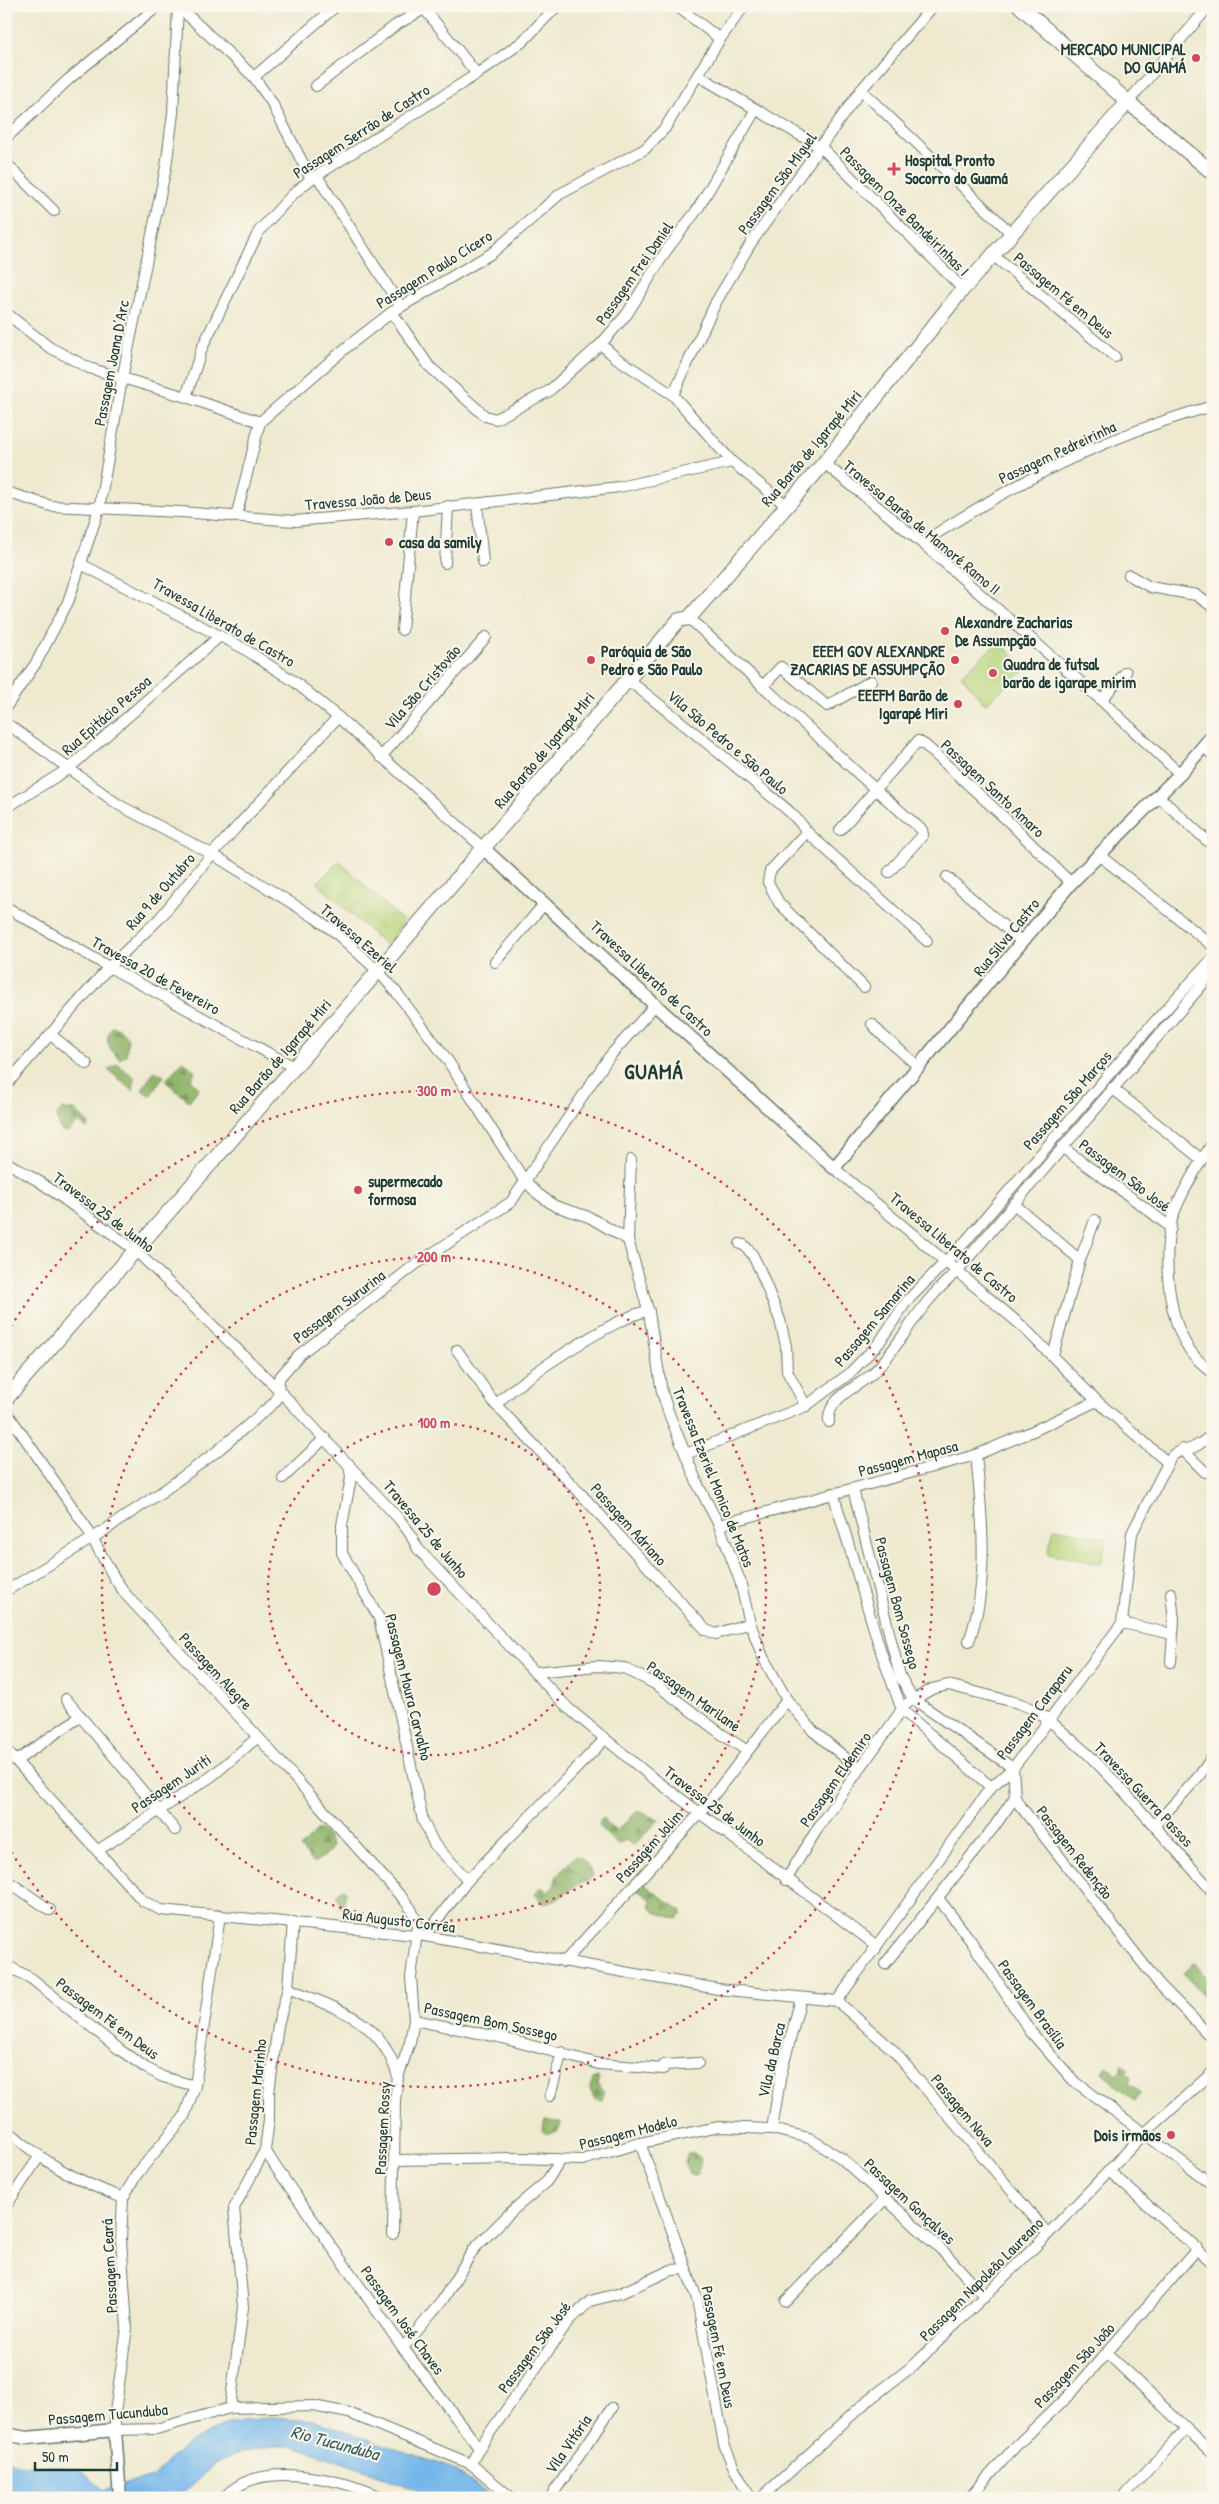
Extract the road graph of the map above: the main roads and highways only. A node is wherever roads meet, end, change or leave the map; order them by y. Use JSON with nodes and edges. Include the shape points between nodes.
{"nodes":[{"id":1,"x":1020,"y":6,"type":"edge"},
{"id":2,"x":1128,"y":102,"type":"junction"},
{"id":3,"x":1213,"y":173,"type":"edge"},
{"id":4,"x":6,"y":1399,"type":"edge"}],
"edges":[{"from":1,"to":2,"type":"main road"},
{"from":2,"to":3,"type":"main road"},
{"from":2,"to":4,"type":"main road","name":"Rua Barão de Igarapé Miri","via":[[962,290],[824,463],[688,618],[679,620],[627,679]]}]}
